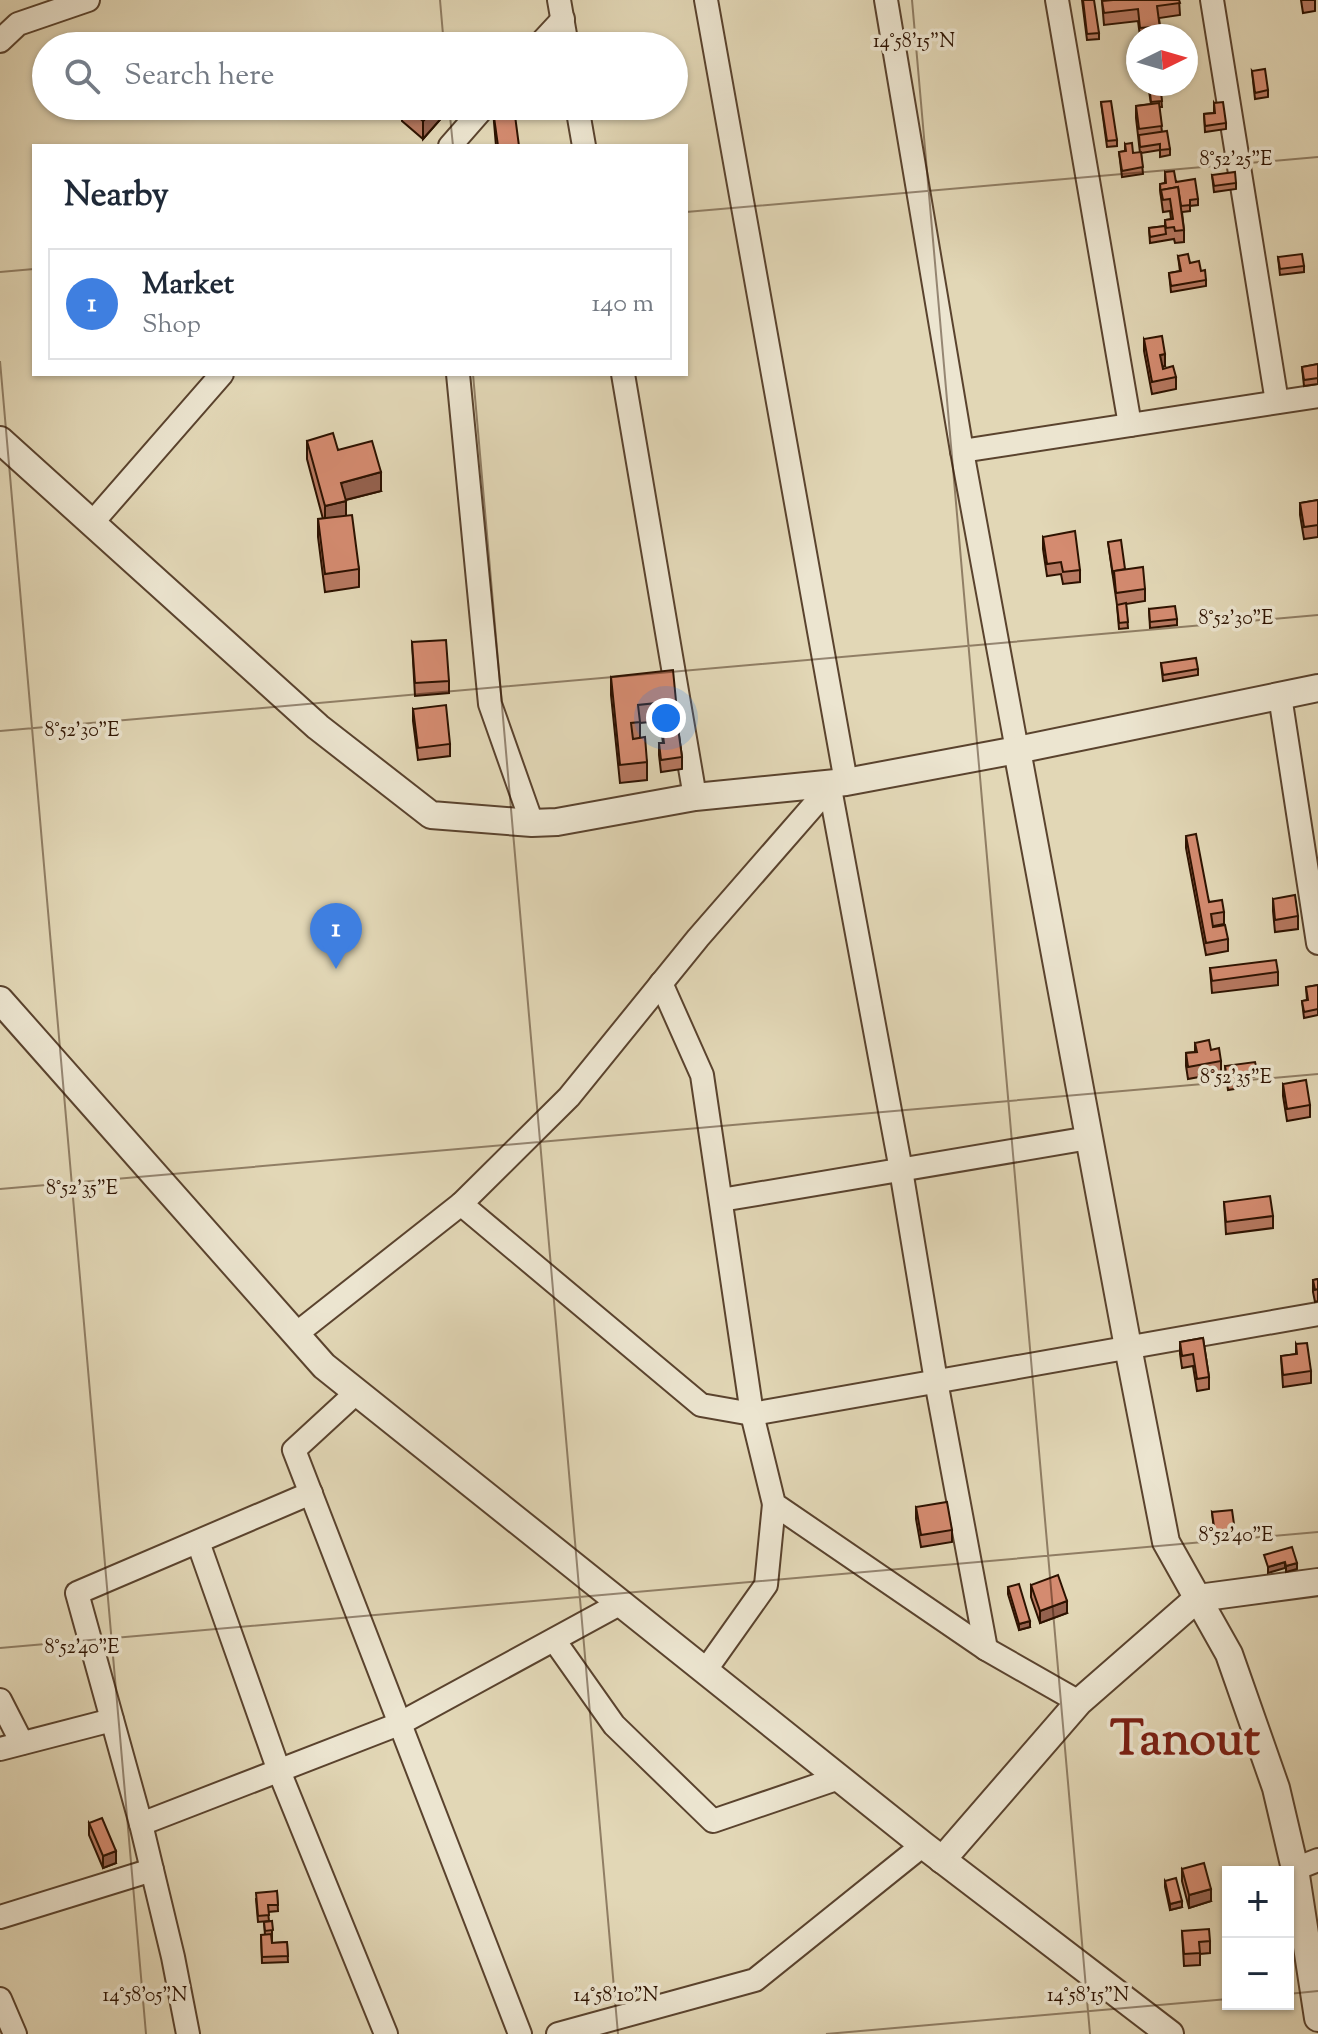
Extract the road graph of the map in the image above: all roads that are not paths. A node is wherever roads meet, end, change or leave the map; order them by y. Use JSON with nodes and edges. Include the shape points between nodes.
{"nodes":[{"id":1,"x":88,"y":0,"type":"edge"},
{"id":2,"x":706,"y":0,"type":"edge"},
{"id":3,"x":886,"y":0,"type":"edge"},
{"id":4,"x":1057,"y":0,"type":"edge"},
{"id":5,"x":1212,"y":0,"type":"edge"},
{"id":6,"x":561,"y":10,"type":"edge"},
{"id":7,"x":547,"y":32,"type":"edge"},
{"id":8,"x":565,"y":32,"type":"edge"},
{"id":9,"x":0,"y":41,"type":"edge"},
{"id":10,"x":473,"y":120,"type":"edge"},
{"id":11,"x":579,"y":120,"type":"edge"},
{"id":12,"x":452,"y":144,"type":"edge"},
{"id":13,"x":584,"y":144,"type":"edge"},
{"id":14,"x":220,"y":376,"type":"edge"},
{"id":15,"x":458,"y":376,"type":"edge"},
{"id":16,"x":623,"y":376,"type":"edge"},
{"id":17,"x":1318,"y":396,"type":"edge"},
{"id":18,"x":1277,"y":402,"type":"junction"},
{"id":19,"x":1130,"y":425,"type":"junction"},
{"id":20,"x":0,"y":440,"type":"edge"},
{"id":21,"x":962,"y":451,"type":"junction"},
{"id":22,"x":92,"y":523,"type":"junction"},
{"id":23,"x":1318,"y":688,"type":"edge"},
{"id":24,"x":1280,"y":696,"type":"junction"},
{"id":25,"x":1017,"y":750,"type":"junction"},
{"id":26,"x":838,"y":783,"type":"junction"},
{"id":27,"x":695,"y":797,"type":"junction"},
{"id":28,"x":532,"y":823,"type":"junction"},
{"id":29,"x":1318,"y":943,"type":"edge"},
{"id":30,"x":661,"y":983,"type":"junction"},
{"id":31,"x":0,"y":1000,"type":"edge"},
{"id":32,"x":1089,"y":1138,"type":"junction"},
{"id":33,"x":901,"y":1170,"type":"junction"},
{"id":34,"x":721,"y":1200,"type":"junction"},
{"id":35,"x":461,"y":1204,"type":"junction"},
{"id":36,"x":1318,"y":1314,"type":"edge"},
{"id":37,"x":296,"y":1334,"type":"junction"},
{"id":38,"x":1128,"y":1347,"type":"junction"},
{"id":39,"x":936,"y":1381,"type":"junction"},
{"id":40,"x":357,"y":1392,"type":"junction"},
{"id":41,"x":752,"y":1414,"type":"junction"},
{"id":42,"x":311,"y":1493,"type":"junction"},
{"id":43,"x":774,"y":1504,"type":"junction"},
{"id":44,"x":198,"y":1542,"type":"junction"},
{"id":45,"x":1318,"y":1582,"type":"edge"},
{"id":46,"x":1198,"y":1598,"type":"junction"},
{"id":47,"x":621,"y":1603,"type":"junction"},
{"id":48,"x":554,"y":1640,"type":"junction"},
{"id":49,"x":986,"y":1649,"type":"junction"},
{"id":50,"x":705,"y":1671,"type":"junction"},
{"id":51,"x":0,"y":1700,"type":"edge"},
{"id":52,"x":1079,"y":1702,"type":"junction"},
{"id":53,"x":112,"y":1720,"type":"junction"},
{"id":54,"x":399,"y":1724,"type":"junction"},
{"id":55,"x":11,"y":1746,"type":"edge"},
{"id":56,"x":279,"y":1771,"type":"junction"},
{"id":57,"x":839,"y":1778,"type":"junction"},
{"id":58,"x":141,"y":1824,"type":"junction"},
{"id":59,"x":933,"y":1853,"type":"junction"},
{"id":60,"x":1306,"y":1864,"type":"edge"},
{"id":61,"x":152,"y":1870,"type":"junction"},
{"id":62,"x":0,"y":1917,"type":"edge"},
{"id":63,"x":0,"y":1999,"type":"edge"},
{"id":64,"x":1318,"y":2018,"type":"edge"},
{"id":65,"x":15,"y":2034,"type":"edge"},
{"id":66,"x":188,"y":2034,"type":"edge"},
{"id":67,"x":386,"y":2034,"type":"edge"},
{"id":68,"x":520,"y":2034,"type":"edge"},
{"id":69,"x":558,"y":2034,"type":"edge"},
{"id":70,"x":1170,"y":2034,"type":"edge"}],
"edges":[{"from":1,"to":9,"type":"street","via":[[18,24]]},
{"from":2,"to":26,"type":"street"},
{"from":3,"to":21,"type":"street"},
{"from":4,"to":19,"type":"street"},
{"from":5,"to":18,"type":"street"},
{"from":6,"to":7,"type":"street"},
{"from":6,"to":8,"type":"street"},
{"from":10,"to":12,"type":"street"},
{"from":11,"to":13,"type":"street"},
{"from":14,"to":22,"type":"street"},
{"from":15,"to":28,"type":"street","via":[[490,704]]},
{"from":16,"to":27,"type":"street"},
{"from":17,"to":18,"type":"street"},
{"from":18,"to":19,"type":"street"},
{"from":19,"to":21,"type":"street"},
{"from":20,"to":22,"type":"street"},
{"from":21,"to":25,"type":"street"},
{"from":22,"to":28,"type":"street","via":[[318,727],[431,815]]},
{"from":23,"to":24,"type":"street"},
{"from":24,"to":25,"type":"street"},
{"from":24,"to":29,"type":"street"},
{"from":25,"to":26,"type":"street"},
{"from":25,"to":32,"type":"street"},
{"from":26,"to":27,"type":"street"},
{"from":26,"to":30,"type":"street"},
{"from":26,"to":33,"type":"street"},
{"from":27,"to":28,"type":"street"},
{"from":30,"to":34,"type":"street","via":[[702,1075]]},
{"from":30,"to":35,"type":"street","via":[[569,1097]]},
{"from":31,"to":37,"type":"street"},
{"from":32,"to":33,"type":"street"},
{"from":32,"to":38,"type":"street"},
{"from":33,"to":34,"type":"street"},
{"from":33,"to":39,"type":"street"},
{"from":34,"to":41,"type":"street"},
{"from":35,"to":37,"type":"street"},
{"from":35,"to":41,"type":"street","via":[[701,1405]]},
{"from":36,"to":38,"type":"street"},
{"from":37,"to":40,"type":"street"},
{"from":38,"to":39,"type":"street"},
{"from":38,"to":46,"type":"street","via":[[1166,1542]]},
{"from":39,"to":41,"type":"street"},
{"from":39,"to":49,"type":"street"},
{"from":40,"to":42,"type":"street","via":[[294,1450]]},
{"from":40,"to":47,"type":"street"},
{"from":41,"to":43,"type":"street"},
{"from":42,"to":44,"type":"street"},
{"from":42,"to":54,"type":"street"},
{"from":43,"to":49,"type":"street"},
{"from":43,"to":50,"type":"street","via":[[766,1585]]},
{"from":44,"to":53,"type":"street","via":[[77,1593]]},
{"from":44,"to":56,"type":"street"},
{"from":45,"to":46,"type":"street"},
{"from":46,"to":52,"type":"street"},
{"from":46,"to":60,"type":"street","via":[[1229,1654]]},
{"from":47,"to":48,"type":"street"},
{"from":47,"to":50,"type":"street"},
{"from":48,"to":54,"type":"street"},
{"from":48,"to":57,"type":"street","via":[[614,1725],[713,1821]]},
{"from":49,"to":52,"type":"street"},
{"from":50,"to":57,"type":"street"},
{"from":51,"to":55,"type":"street"},
{"from":52,"to":59,"type":"street"},
{"from":53,"to":55,"type":"street"},
{"from":53,"to":58,"type":"street"},
{"from":54,"to":56,"type":"street"},
{"from":54,"to":68,"type":"street"},
{"from":56,"to":58,"type":"street"},
{"from":56,"to":67,"type":"street"},
{"from":57,"to":59,"type":"street"},
{"from":58,"to":61,"type":"street"},
{"from":59,"to":69,"type":"street","via":[[755,1980]]},
{"from":59,"to":70,"type":"street"},
{"from":60,"to":64,"type":"street"},
{"from":61,"to":62,"type":"street"},
{"from":61,"to":66,"type":"street"},
{"from":63,"to":65,"type":"street"}]}
